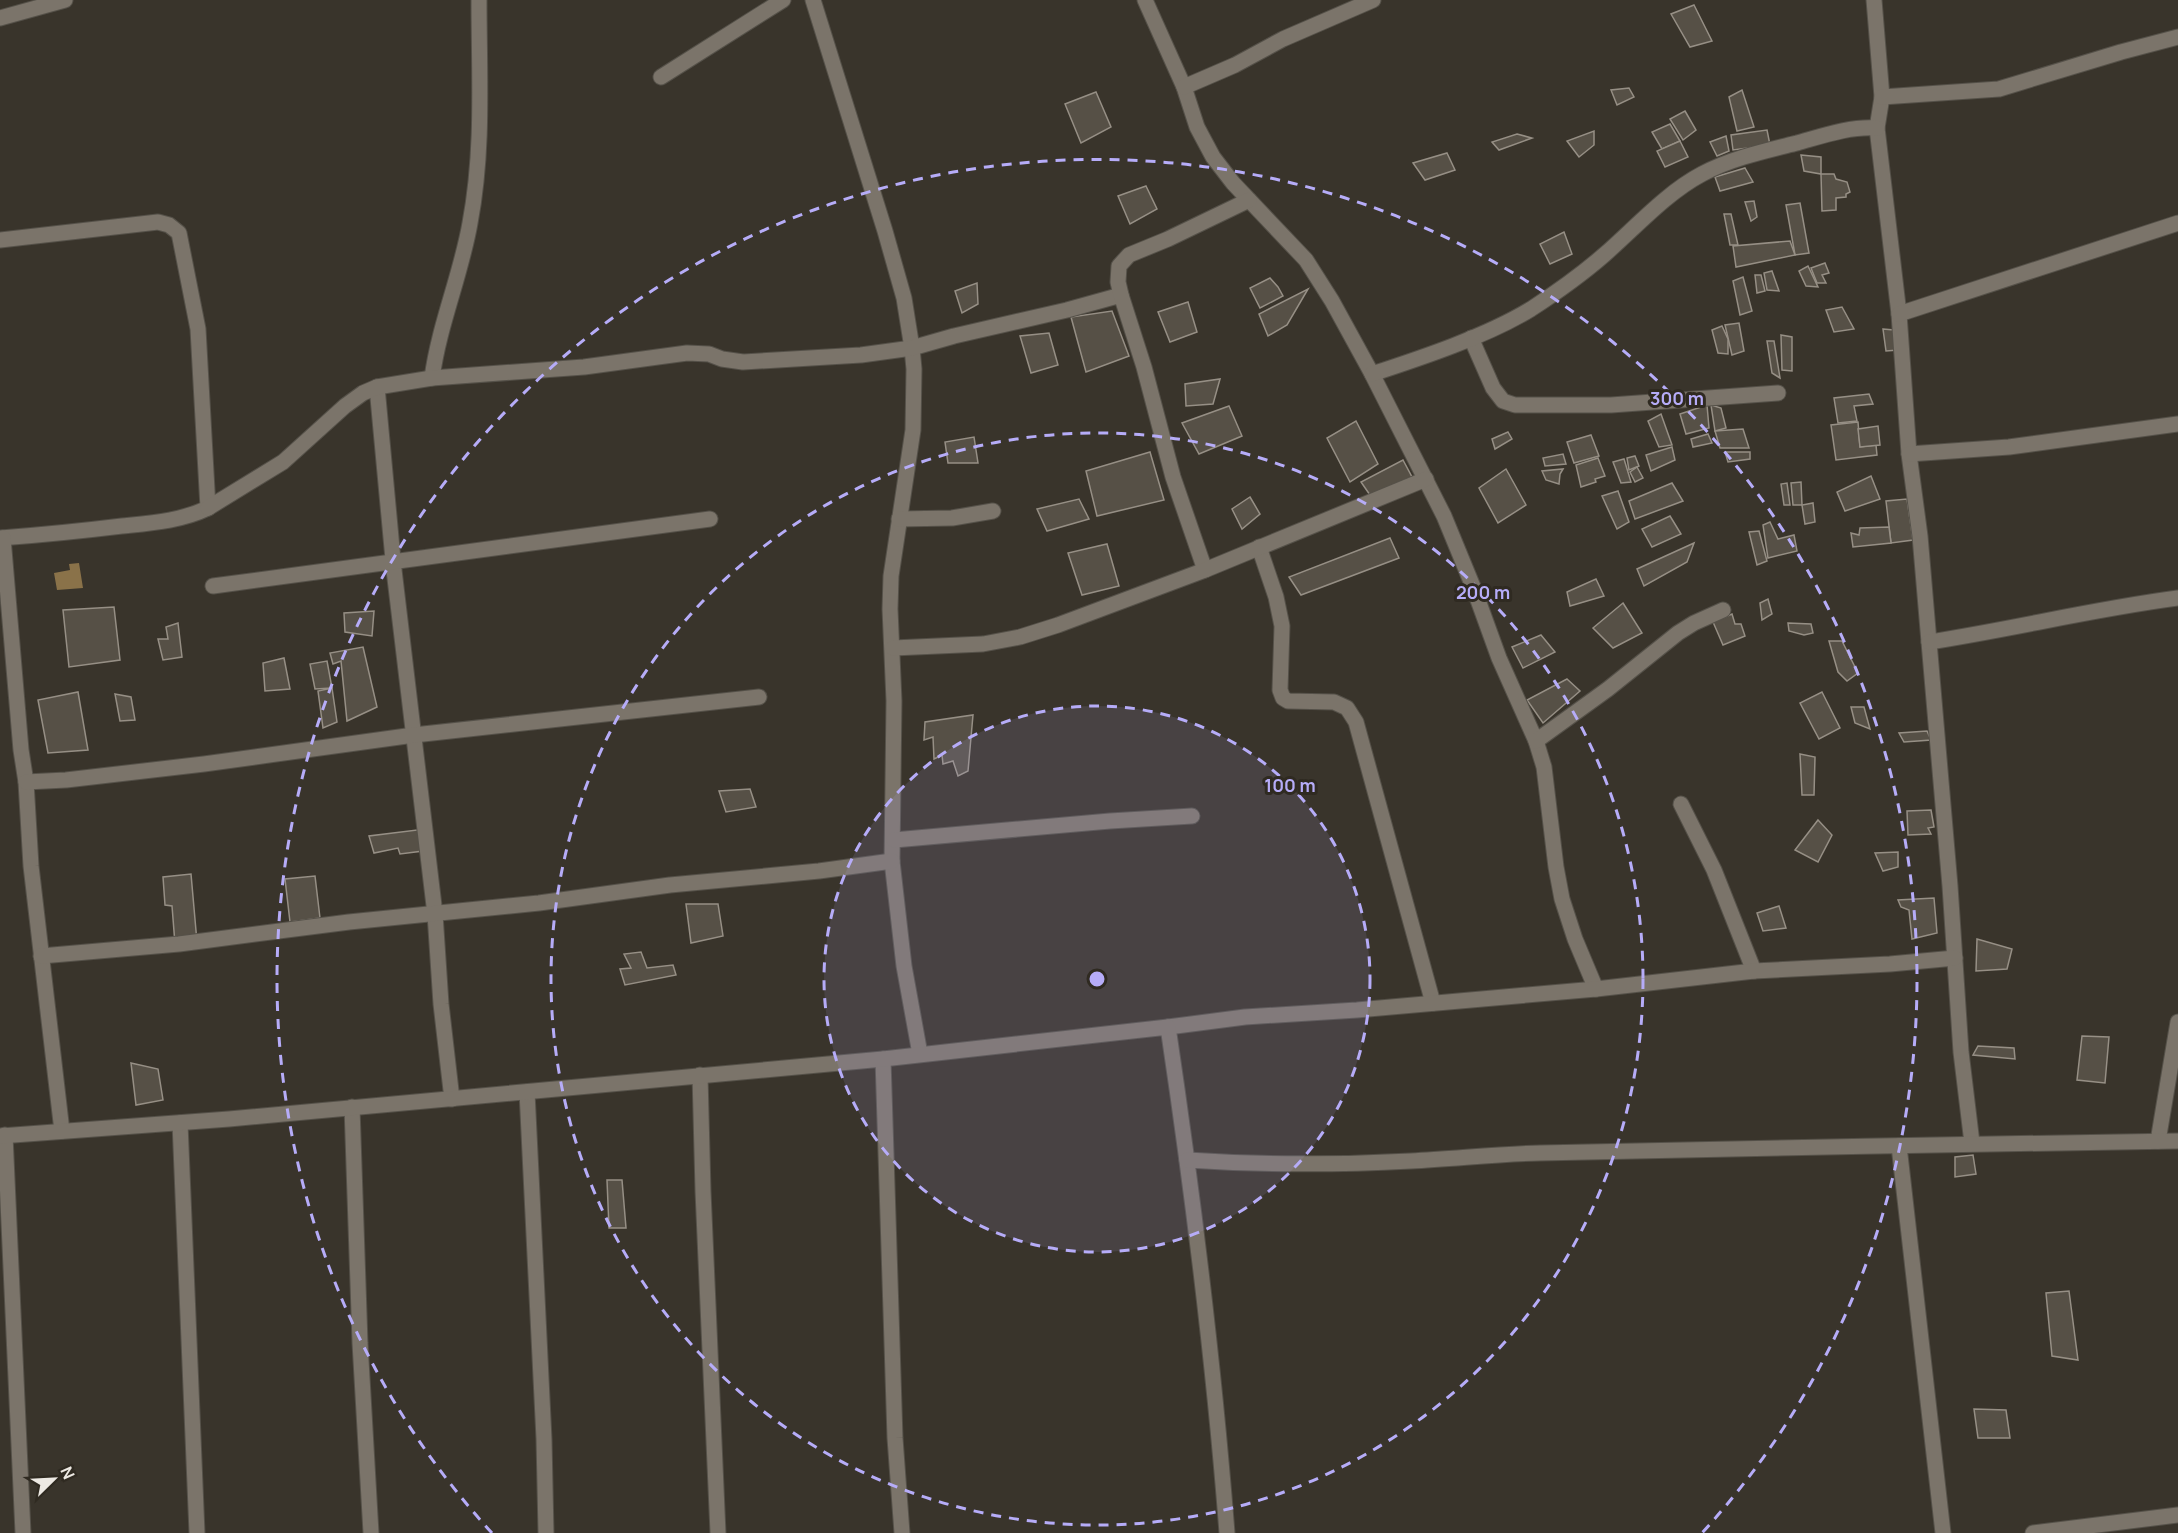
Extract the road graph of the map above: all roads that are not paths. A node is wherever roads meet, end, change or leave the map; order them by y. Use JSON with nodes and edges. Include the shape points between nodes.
{"nodes":[{"id":1,"x":65,"y":0,"type":"edge"},
{"id":2,"x":479,"y":0,"type":"edge"},
{"id":3,"x":783,"y":0,"type":"edge"},
{"id":4,"x":813,"y":0,"type":"edge"},
{"id":5,"x":1145,"y":0,"type":"edge"},
{"id":6,"x":1373,"y":0,"type":"edge"},
{"id":7,"x":1874,"y":0,"type":"edge"},
{"id":8,"x":0,"y":18,"type":"edge"},
{"id":9,"x":2178,"y":37,"type":"edge"},
{"id":10,"x":661,"y":77,"type":"dead end"},
{"id":11,"x":1184,"y":87,"type":"junction"},
{"id":12,"x":1882,"y":97,"type":"junction"},
{"id":13,"x":1877,"y":128,"type":"junction"},
{"id":14,"x":1249,"y":200,"type":"junction"},
{"id":15,"x":2178,"y":223,"type":"edge"},
{"id":16,"x":0,"y":240,"type":"edge"},
{"id":17,"x":1121,"y":295,"type":"junction"},
{"id":18,"x":1899,"y":314,"type":"junction"},
{"id":19,"x":1471,"y":338,"type":"junction"},
{"id":20,"x":912,"y":348,"type":"junction"},
{"id":21,"x":1372,"y":374,"type":"junction"},
{"id":22,"x":432,"y":378,"type":"junction"},
{"id":23,"x":377,"y":387,"type":"junction"},
{"id":24,"x":1778,"y":393,"type":"dead end"},
{"id":25,"x":2178,"y":424,"type":"edge"},
{"id":26,"x":1909,"y":454,"type":"junction"},
{"id":27,"x":1426,"y":479,"type":"junction"},
{"id":28,"x":208,"y":508,"type":"junction"},
{"id":29,"x":993,"y":511,"type":"dead end"},
{"id":30,"x":710,"y":519,"type":"dead end"},
{"id":31,"x":899,"y":519,"type":"junction"},
{"id":32,"x":1,"y":538,"type":"edge"},
{"id":33,"x":1259,"y":547,"type":"junction"},
{"id":34,"x":394,"y":561,"type":"junction"},
{"id":35,"x":1205,"y":570,"type":"junction"},
{"id":36,"x":213,"y":586,"type":"dead end"},
{"id":37,"x":2178,"y":598,"type":"edge"},
{"id":38,"x":1723,"y":610,"type":"dead end"},
{"id":39,"x":1929,"y":642,"type":"junction"},
{"id":40,"x":893,"y":648,"type":"junction"},
{"id":41,"x":759,"y":697,"type":"dead end"},
{"id":42,"x":414,"y":735,"type":"junction"},
{"id":43,"x":1536,"y":741,"type":"junction"},
{"id":44,"x":26,"y":782,"type":"junction"},
{"id":45,"x":1681,"y":804,"type":"dead end"},
{"id":46,"x":1192,"y":816,"type":"dead end"},
{"id":47,"x":894,"y":840,"type":"junction"},
{"id":48,"x":892,"y":861,"type":"junction"},
{"id":49,"x":435,"y":914,"type":"junction"},
{"id":50,"x":41,"y":956,"type":"junction"},
{"id":51,"x":1955,"y":958,"type":"junction"},
{"id":52,"x":1754,"y":971,"type":"junction"},
{"id":53,"x":1596,"y":989,"type":"junction"},
{"id":54,"x":1433,"y":1003,"type":"junction"},
{"id":55,"x":2178,"y":1022,"type":"edge"},
{"id":56,"x":1168,"y":1027,"type":"junction"},
{"id":57,"x":920,"y":1054,"type":"junction"},
{"id":58,"x":883,"y":1059,"type":"junction"},
{"id":59,"x":700,"y":1075,"type":"junction"},
{"id":60,"x":527,"y":1092,"type":"junction"},
{"id":61,"x":452,"y":1099,"type":"junction"},
{"id":62,"x":352,"y":1107,"type":"junction"},
{"id":63,"x":180,"y":1123,"type":"junction"},
{"id":64,"x":62,"y":1131,"type":"junction"},
{"id":65,"x":2,"y":1135,"type":"edge"},
{"id":66,"x":2158,"y":1141,"type":"junction"},
{"id":67,"x":2178,"y":1141,"type":"edge"},
{"id":68,"x":1972,"y":1143,"type":"junction"},
{"id":69,"x":1899,"y":1146,"type":"junction"},
{"id":70,"x":1187,"y":1160,"type":"junction"},
{"id":71,"x":2178,"y":1515,"type":"edge"},
{"id":72,"x":23,"y":1533,"type":"edge"},
{"id":73,"x":197,"y":1533,"type":"edge"},
{"id":74,"x":371,"y":1533,"type":"edge"},
{"id":75,"x":546,"y":1533,"type":"edge"},
{"id":76,"x":718,"y":1533,"type":"edge"},
{"id":77,"x":902,"y":1533,"type":"edge"},
{"id":78,"x":1227,"y":1533,"type":"edge"},
{"id":79,"x":1943,"y":1533,"type":"edge"},
{"id":80,"x":2033,"y":1533,"type":"edge"}],
"edges":[{"from":1,"to":8,"type":"street"},
{"from":2,"to":22,"type":"street","via":[[480,150],[470,224]]},
{"from":3,"to":10,"type":"street"},
{"from":4,"to":20,"type":"street","via":[[904,298]]},
{"from":5,"to":11,"type":"street"},
{"from":6,"to":11,"type":"street"},
{"from":7,"to":12,"type":"street"},
{"from":9,"to":12,"type":"street","via":[[1999,89]]},
{"from":11,"to":14,"type":"street","via":[[1213,157]]},
{"from":12,"to":13,"type":"street"},
{"from":13,"to":18,"type":"street"},
{"from":13,"to":19,"type":"street","via":[[1808,139],[1727,162],[1700,175],[1569,283],[1529,310]]},
{"from":14,"to":17,"type":"street","via":[[1129,255],[1119,266]]},
{"from":14,"to":21,"type":"street","via":[[1306,260]]},
{"from":15,"to":18,"type":"street"},
{"from":16,"to":28,"type":"street","via":[[158,222],[179,233],[198,329]]},
{"from":17,"to":20,"type":"street"},
{"from":17,"to":35,"type":"street","via":[[1173,477]]},
{"from":18,"to":26,"type":"street"},
{"from":19,"to":21,"type":"street"},
{"from":19,"to":24,"type":"street","via":[[1493,388],[1503,401],[1515,405],[1611,405]]},
{"from":20,"to":22,"type":"street","via":[[743,362],[687,353],[584,367]]},
{"from":20,"to":31,"type":"street","via":[[913,430]]},
{"from":21,"to":27,"type":"street"},
{"from":22,"to":23,"type":"street"},
{"from":23,"to":28,"type":"street","via":[[345,406],[283,462]]},
{"from":23,"to":34,"type":"street"},
{"from":25,"to":26,"type":"street","via":[[1999,448]]},
{"from":26,"to":39,"type":"street"},
{"from":27,"to":33,"type":"street"},
{"from":27,"to":43,"type":"street"},
{"from":28,"to":32,"type":"street","via":[[190,516],[155,522]]},
{"from":29,"to":31,"type":"street","via":[[952,518]]},
{"from":30,"to":34,"type":"street"},
{"from":31,"to":40,"type":"street","via":[[891,576]]},
{"from":32,"to":44,"type":"street"},
{"from":33,"to":35,"type":"street"},
{"from":33,"to":54,"type":"street","via":[[1276,597],[1281,627],[1283,698],[1334,702],[1347,708],[1356,722]]},
{"from":34,"to":36,"type":"street"},
{"from":34,"to":42,"type":"street"},
{"from":35,"to":40,"type":"street","via":[[1020,637],[983,644]]},
{"from":37,"to":39,"type":"street"},
{"from":38,"to":43,"type":"street","via":[[1678,633]]},
{"from":39,"to":51,"type":"street"},
{"from":40,"to":47,"type":"street"},
{"from":41,"to":42,"type":"street"},
{"from":42,"to":44,"type":"street","via":[[204,764]]},
{"from":42,"to":49,"type":"street"},
{"from":43,"to":53,"type":"street","via":[[1544,767],[1562,899]]},
{"from":44,"to":50,"type":"street","via":[[30,866]]},
{"from":45,"to":52,"type":"street","via":[[1714,870]]},
{"from":46,"to":47,"type":"street"},
{"from":47,"to":48,"type":"street"},
{"from":48,"to":49,"type":"street"},
{"from":48,"to":57,"type":"street","via":[[904,966]]},
{"from":49,"to":50,"type":"street"},
{"from":49,"to":61,"type":"street"},
{"from":50,"to":64,"type":"street"},
{"from":51,"to":52,"type":"street"},
{"from":51,"to":68,"type":"street"},
{"from":52,"to":53,"type":"street"},
{"from":53,"to":54,"type":"street"},
{"from":54,"to":56,"type":"street","via":[[1245,1017]]},
{"from":55,"to":66,"type":"street"},
{"from":56,"to":57,"type":"street"},
{"from":56,"to":70,"type":"street"},
{"from":57,"to":58,"type":"street"},
{"from":58,"to":59,"type":"street"},
{"from":58,"to":77,"type":"street","via":[[895,1438]]},
{"from":59,"to":60,"type":"street"},
{"from":59,"to":76,"type":"street"},
{"from":60,"to":61,"type":"street"},
{"from":60,"to":75,"type":"street"},
{"from":61,"to":62,"type":"street"},
{"from":62,"to":63,"type":"street"},
{"from":62,"to":74,"type":"street"},
{"from":63,"to":64,"type":"street"},
{"from":63,"to":73,"type":"street"},
{"from":64,"to":65,"type":"street"},
{"from":65,"to":72,"type":"street"},
{"from":66,"to":67,"type":"street"},
{"from":66,"to":68,"type":"street"},
{"from":68,"to":69,"type":"street"},
{"from":69,"to":70,"type":"street","via":[[1537,1154],[1312,1165]]},
{"from":69,"to":79,"type":"street"},
{"from":70,"to":78,"type":"street"},
{"from":71,"to":80,"type":"street"}]}
